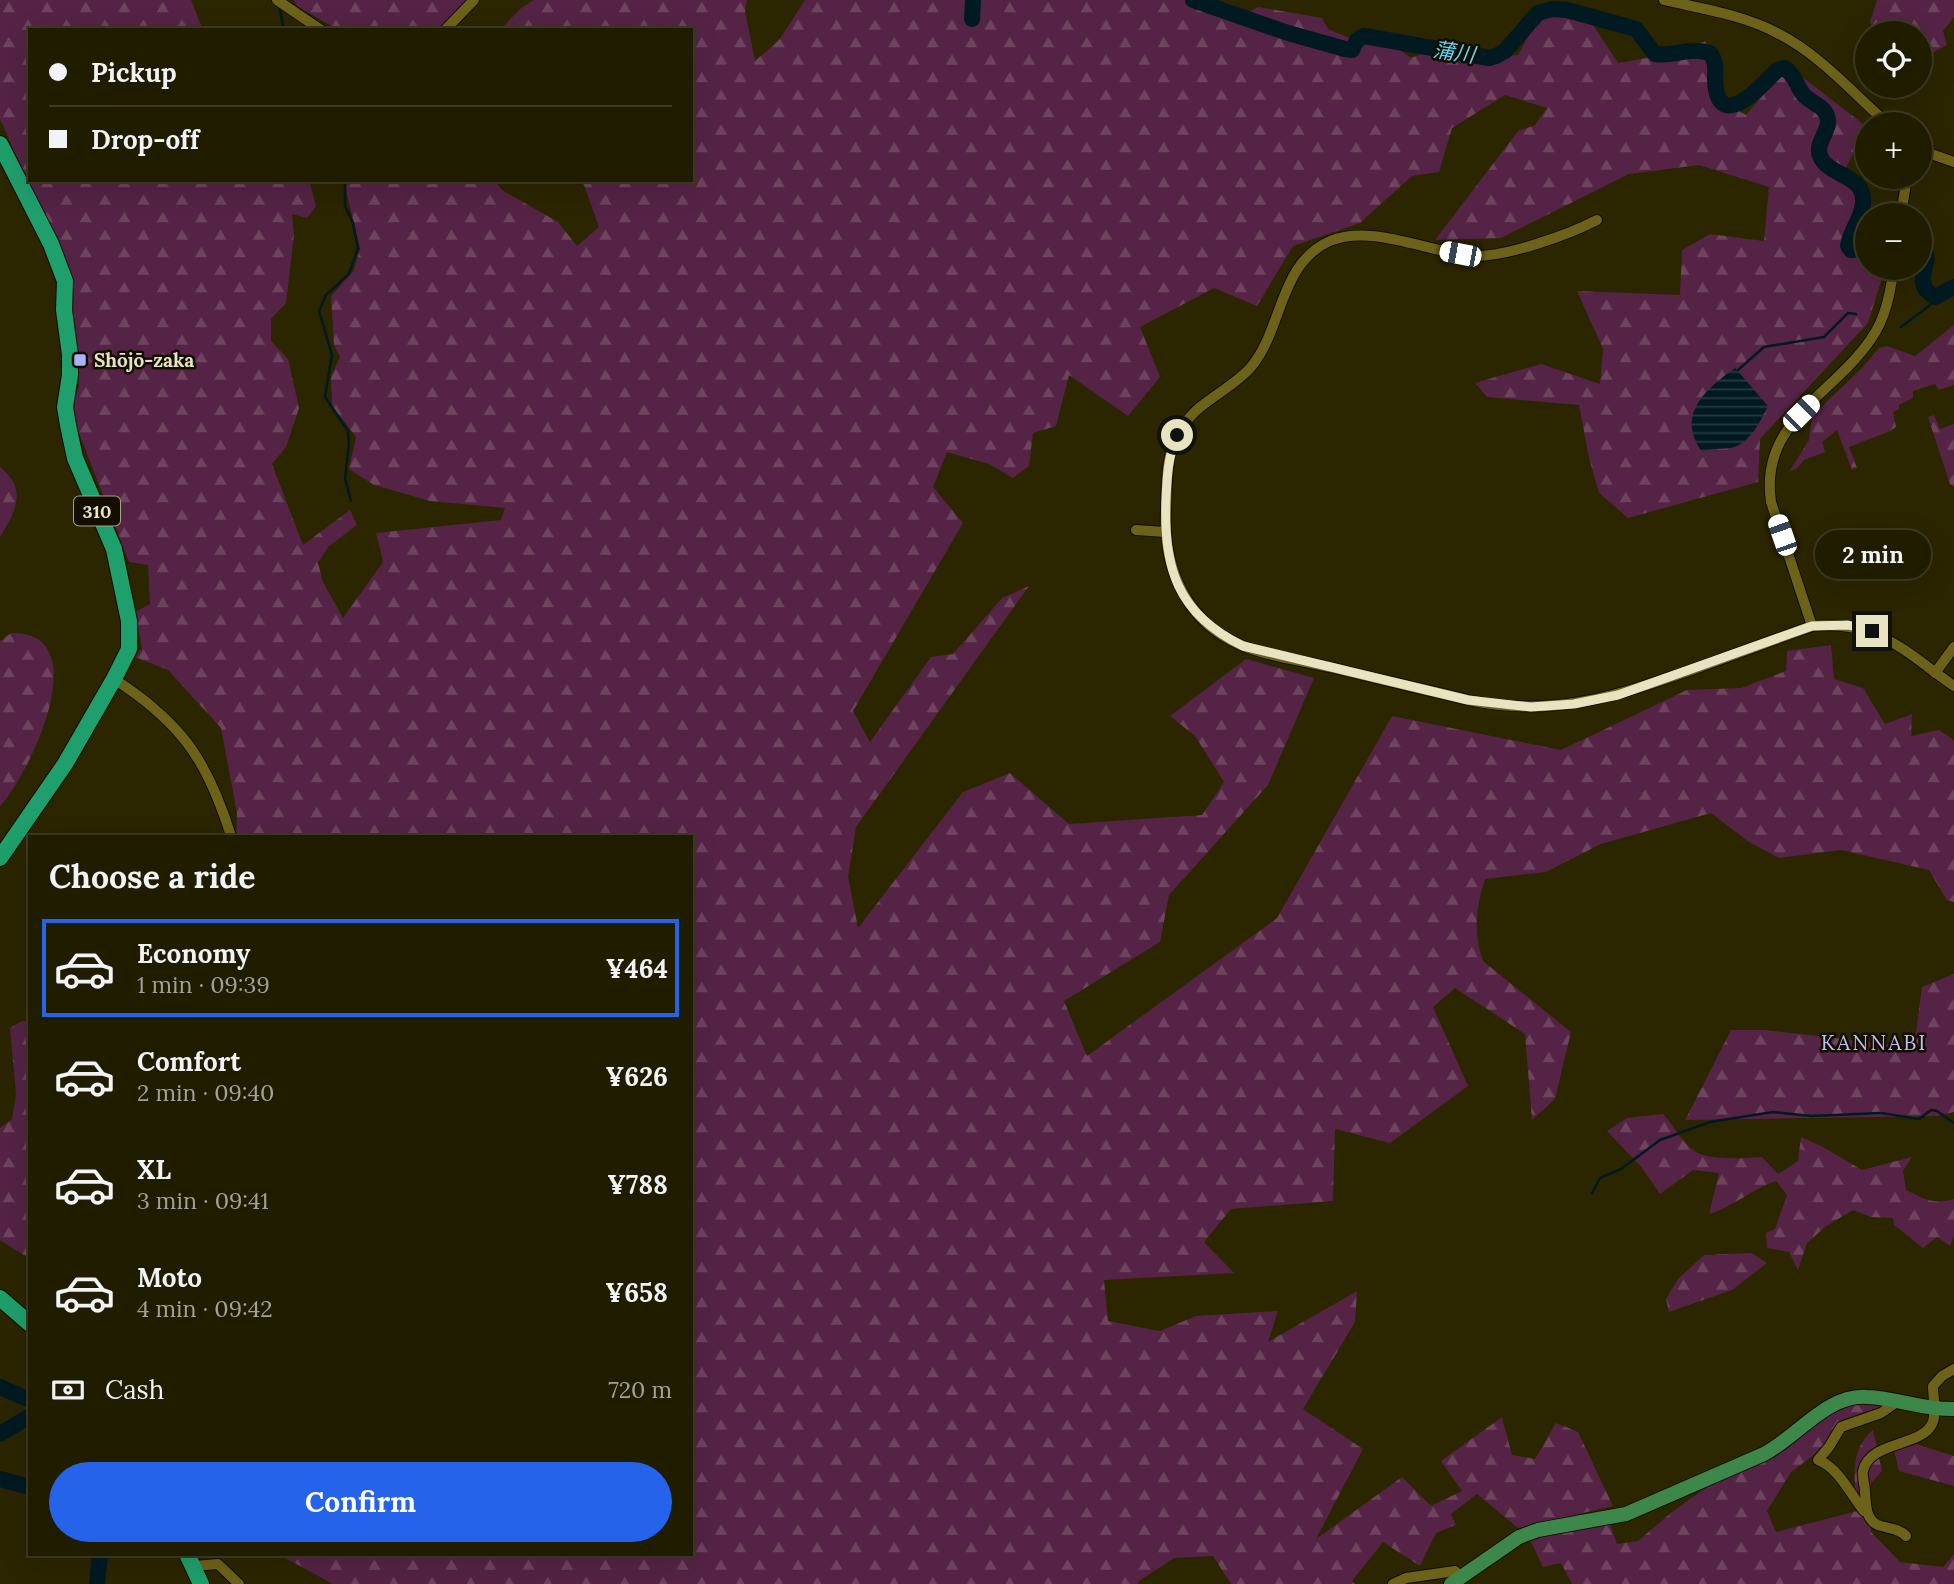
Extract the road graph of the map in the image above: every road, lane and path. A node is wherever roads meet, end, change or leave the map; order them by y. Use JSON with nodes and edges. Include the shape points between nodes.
{"nodes":[{"id":1,"x":277,"y":0,"type":"edge"},
{"id":2,"x":474,"y":0,"type":"edge"},
{"id":3,"x":1664,"y":0,"type":"edge"},
{"id":4,"x":318,"y":28,"type":"edge"},
{"id":5,"x":447,"y":28,"type":"edge"},
{"id":6,"x":1875,"y":112,"type":"edge"},
{"id":7,"x":0,"y":144,"type":"edge"},
{"id":8,"x":1932,"y":154,"type":"edge"},
{"id":9,"x":1954,"y":162,"type":"edge"},
{"id":10,"x":1597,"y":220,"type":"dead end"},
{"id":11,"x":1892,"y":280,"type":"edge"},
{"id":12,"x":1136,"y":530,"type":"dead end"},
{"id":13,"x":1165,"y":532,"type":"junction"},
{"id":14,"x":1812,"y":626,"type":"junction"},
{"id":15,"x":1954,"y":647,"type":"edge"},
{"id":16,"x":1935,"y":673,"type":"junction"},
{"id":17,"x":114,"y":679,"type":"junction"},
{"id":18,"x":1954,"y":687,"type":"edge"},
{"id":19,"x":232,"y":835,"type":"edge"},
{"id":20,"x":0,"y":858,"type":"edge"},
{"id":21,"x":0,"y":1298,"type":"edge"},
{"id":22,"x":28,"y":1322,"type":"edge"},
{"id":23,"x":1954,"y":1370,"type":"edge"},
{"id":24,"x":1897,"y":1402,"type":"junction"},
{"id":25,"x":1933,"y":1409,"type":"junction"},
{"id":26,"x":1954,"y":1409,"type":"edge"},
{"id":27,"x":1867,"y":1510,"type":"junction"},
{"id":28,"x":1906,"y":1536,"type":"dead end"},
{"id":29,"x":191,"y":1560,"type":"edge"},
{"id":30,"x":1456,"y":1580,"type":"edge"},
{"id":31,"x":201,"y":1584,"type":"edge"},
{"id":32,"x":239,"y":1584,"type":"edge"},
{"id":33,"x":1393,"y":1584,"type":"edge"}],
"edges":[{"from":1,"to":4,"type":"street"},
{"from":2,"to":5,"type":"street"},
{"from":3,"to":6,"type":"street","via":[[1742,18],[1781,35],[1806,51]]},
{"from":7,"to":17,"type":"highway","number":"310","via":[[65,281],[68,425],[75,458],[114,549],[129,621],[129,649]]},
{"from":8,"to":9,"type":"street"},
{"from":10,"to":13,"type":"street","via":[[1562,235],[1488,255],[1360,235],[1340,237],[1315,250],[1293,275],[1258,358],[1196,411],[1177,435],[1168,463]]},
{"from":11,"to":14,"type":"street","via":[[1887,306],[1874,334],[1792,423],[1772,462],[1771,502]]},
{"from":12,"to":13,"type":"street"},
{"from":13,"to":14,"type":"street","via":[[1169,562],[1180,590],[1198,615],[1229,639],[1482,703],[1531,707],[1604,699]]},
{"from":14,"to":16,"type":"street","via":[[1848,625],[1872,631]]},
{"from":15,"to":16,"type":"street"},
{"from":16,"to":18,"type":"street"},
{"from":17,"to":19,"type":"street","via":[[184,738]]},
{"from":17,"to":20,"type":"highway","number":"310","via":[[65,764]]},
{"from":21,"to":22,"type":"highway"},
{"from":23,"to":25,"type":"street","via":[[1933,1386]]},
{"from":24,"to":25,"type":"main road"},
{"from":24,"to":27,"type":"street","via":[[1881,1413],[1841,1427],[1818,1460],[1832,1469]]},
{"from":24,"to":30,"type":"main road","via":[[1867,1396],[1848,1399],[1829,1407],[1764,1454],[1626,1514],[1519,1537]]},
{"from":25,"to":26,"type":"main road"},
{"from":25,"to":27,"type":"street","via":[[1932,1424],[1923,1434],[1882,1450],[1866,1464]]},
{"from":27,"to":28,"type":"street","via":[[1870,1520],[1900,1529]]},
{"from":29,"to":31,"type":"highway"},
{"from":29,"to":32,"type":"street","via":[[218,1564]]},
{"from":30,"to":33,"type":"street","via":[[1455,1571]]}]}
